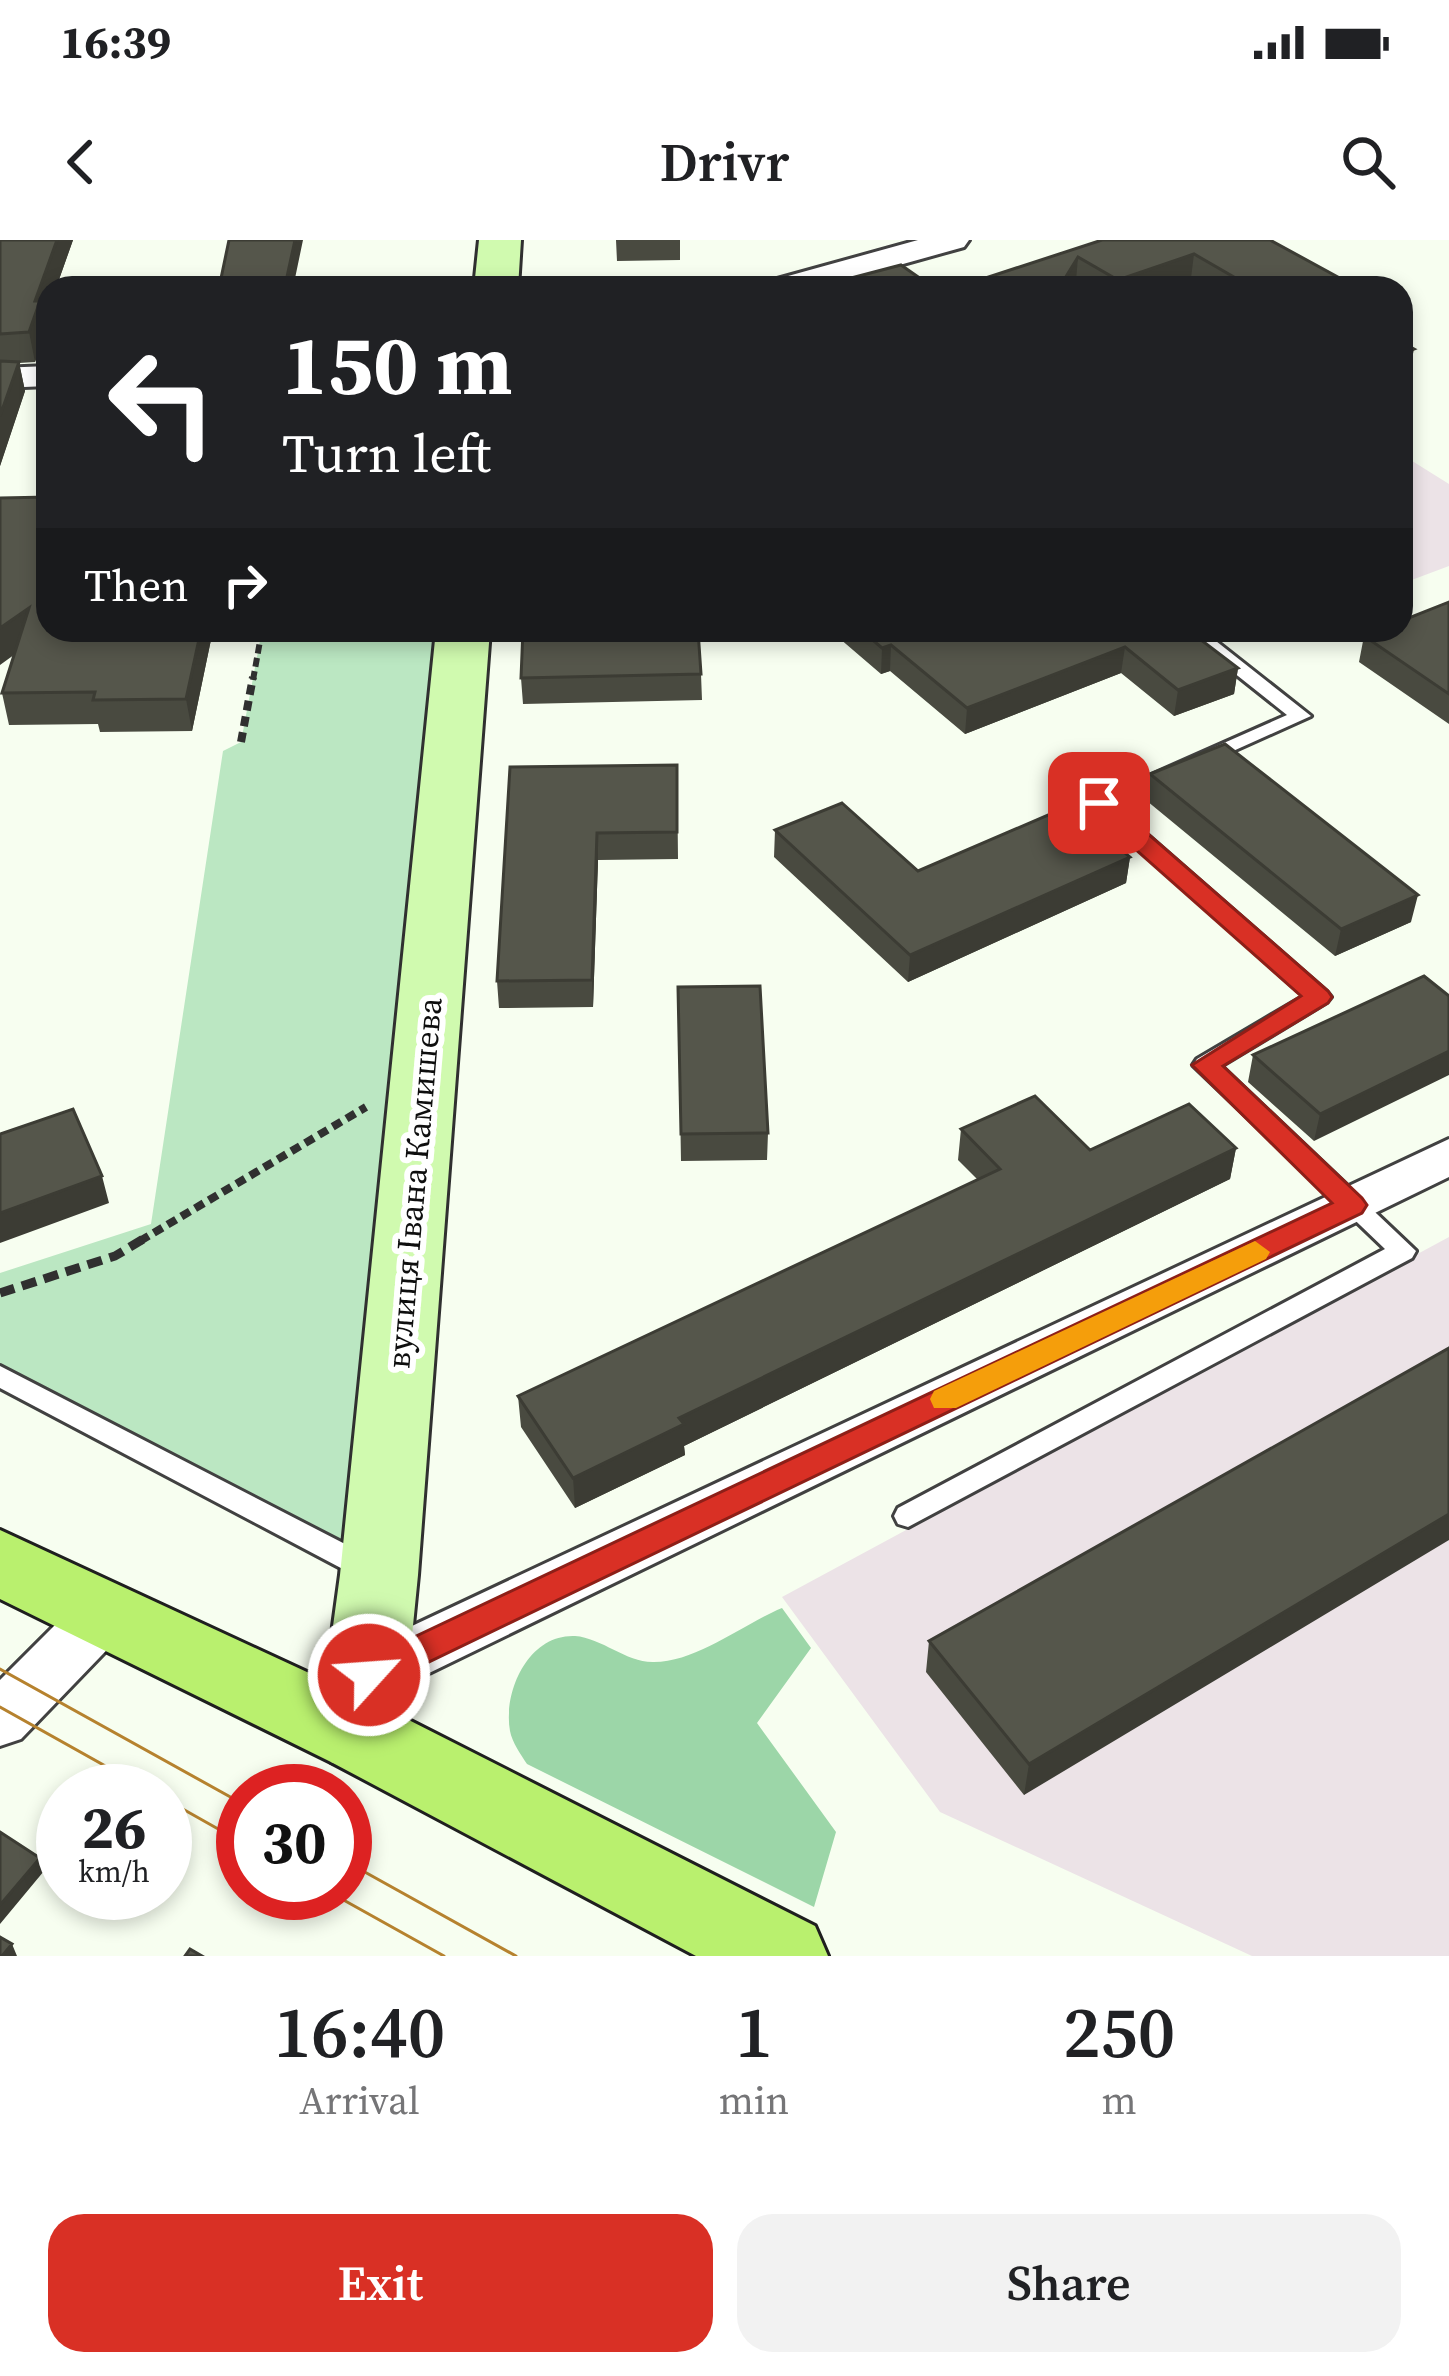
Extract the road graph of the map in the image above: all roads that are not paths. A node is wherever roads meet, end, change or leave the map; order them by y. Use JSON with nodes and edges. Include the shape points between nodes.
{"nodes":[{"id":1,"x":500,"y":240,"type":"edge"},
{"id":2,"x":953,"y":240,"type":"edge"},
{"id":3,"x":497,"y":276,"type":"edge"},
{"id":4,"x":824,"y":276,"type":"edge"},
{"id":5,"x":36,"y":376,"type":"edge"},
{"id":6,"x":0,"y":378,"type":"edge"},
{"id":7,"x":463,"y":642,"type":"edge"},
{"id":8,"x":1205,"y":642,"type":"edge"},
{"id":9,"x":1449,"y":1156,"type":"edge"},
{"id":10,"x":1352,"y":1205,"type":"junction"},
{"id":11,"x":0,"y":1376,"type":"edge"},
{"id":12,"x":908,"y":1516,"type":"dead end"},
{"id":13,"x":0,"y":1562,"type":"edge"},
{"id":14,"x":379,"y":1575,"type":"junction"},
{"id":15,"x":105,"y":1613,"type":"junction"},
{"id":16,"x":364,"y":1705,"type":"junction"},
{"id":17,"x":0,"y":1720,"type":"edge"},
{"id":18,"x":783,"y":1956,"type":"edge"}],
"edges":[{"from":1,"to":3,"type":"street"},
{"from":2,"to":4,"type":"street"},
{"from":5,"to":6,"type":"street"},
{"from":7,"to":14,"type":"street","name":"вулиця Івана Камишева"},
{"from":8,"to":10,"type":"lane","via":[[1301,716],[1099,803],[1318,997],[1205,1065]]},
{"from":9,"to":10,"type":"street"},
{"from":10,"to":12,"type":"lane","via":[[1403,1251]]},
{"from":10,"to":16,"type":"street"},
{"from":11,"to":14,"type":"lane"},
{"from":13,"to":15,"type":"main road"},
{"from":14,"to":16,"type":"street","name":"вулиця Івана Камишева"},
{"from":15,"to":16,"type":"main road"},
{"from":15,"to":17,"type":"street"},
{"from":16,"to":18,"type":"main road"}]}
